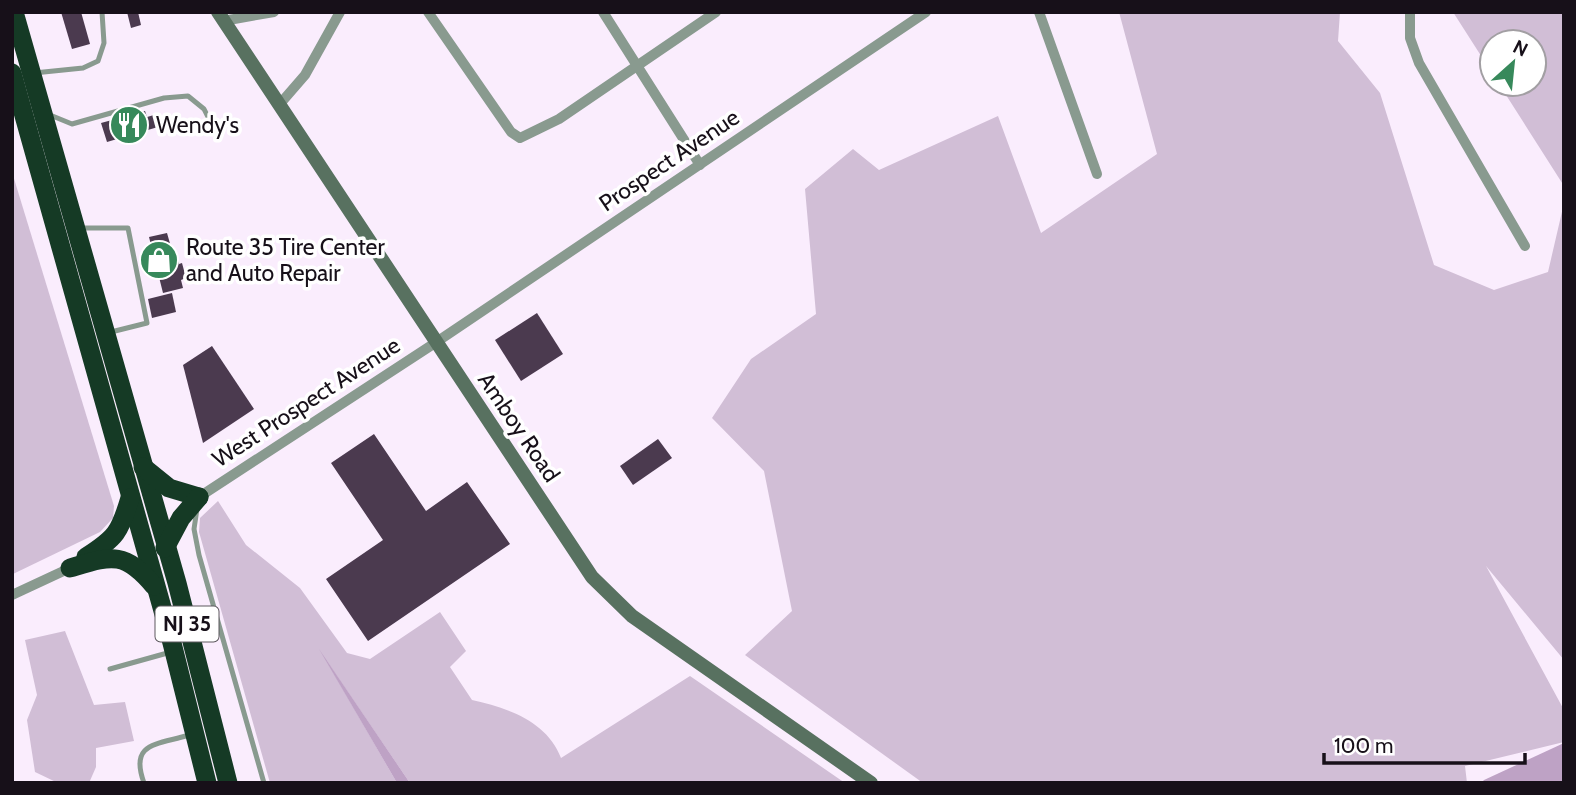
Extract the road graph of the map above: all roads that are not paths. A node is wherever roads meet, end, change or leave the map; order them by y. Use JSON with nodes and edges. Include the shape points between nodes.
{"nodes":[{"id":1,"x":14,"y":12,"type":"edge"},
{"id":2,"x":102,"y":12,"type":"edge"},
{"id":3,"x":274,"y":12,"type":"edge"},
{"id":4,"x":340,"y":12,"type":"edge"},
{"id":5,"x":428,"y":12,"type":"edge"},
{"id":6,"x":603,"y":12,"type":"edge"},
{"id":7,"x":716,"y":12,"type":"edge"},
{"id":8,"x":926,"y":12,"type":"edge"},
{"id":9,"x":1039,"y":12,"type":"edge"},
{"id":10,"x":1410,"y":12,"type":"edge"},
{"id":11,"x":220,"y":17,"type":"edge"},
{"id":12,"x":638,"y":66,"type":"junction"},
{"id":13,"x":22,"y":73,"type":"edge"},
{"id":14,"x":279,"y":105,"type":"junction"},
{"id":15,"x":42,"y":113,"type":"junction"},
{"id":16,"x":212,"y":125,"type":"dead end"},
{"id":17,"x":700,"y":165,"type":"junction"},
{"id":18,"x":1097,"y":174,"type":"dead end"},
{"id":19,"x":75,"y":228,"type":"junction"},
{"id":20,"x":1525,"y":247,"type":"dead end"},
{"id":21,"x":104,"y":334,"type":"junction"},
{"id":22,"x":435,"y":343,"type":"junction"},
{"id":23,"x":143,"y":467,"type":"junction"},
{"id":24,"x":131,"y":496,"type":"junction"},
{"id":25,"x":199,"y":497,"type":"junction"},
{"id":26,"x":165,"y":548,"type":"junction"},
{"id":27,"x":69,"y":568,"type":"junction"},
{"id":28,"x":156,"y":588,"type":"junction"},
{"id":29,"x":12,"y":595,"type":"edge"},
{"id":30,"x":174,"y":651,"type":"junction"},
{"id":31,"x":110,"y":669,"type":"dead end"},
{"id":32,"x":195,"y":733,"type":"junction"},
{"id":33,"x":144,"y":783,"type":"edge"},
{"id":34,"x":207,"y":783,"type":"edge"},
{"id":35,"x":228,"y":783,"type":"edge"},
{"id":36,"x":264,"y":783,"type":"edge"},
{"id":37,"x":871,"y":783,"type":"edge"}],
"edges":[{"from":1,"to":13,"type":"highway","number":"NJ 35"},
{"from":2,"to":13,"type":"lane","via":[[104,43],[98,61],[83,68]]},
{"from":3,"to":11,"type":"street"},
{"from":4,"to":14,"type":"street","via":[[305,75]]},
{"from":5,"to":12,"type":"street","via":[[510,132],[520,138]]},
{"from":6,"to":12,"type":"street"},
{"from":7,"to":12,"type":"street"},
{"from":8,"to":17,"type":"street","name":"Prospect Avenue"},
{"from":9,"to":18,"type":"street"},
{"from":10,"to":20,"type":"street","via":[[1410,38],[1419,62]]},
{"from":11,"to":14,"type":"main road","name":"Amboy Road"},
{"from":12,"to":17,"type":"street"},
{"from":13,"to":15,"type":"highway","number":"NJ 35"},
{"from":13,"to":24,"type":"highway","number":"NJ 35"},
{"from":14,"to":22,"type":"main road","name":"Amboy Road"},
{"from":15,"to":16,"type":"lane","via":[[72,124],[164,98],[188,96],[204,108]]},
{"from":15,"to":19,"type":"highway","number":"NJ 35"},
{"from":17,"to":22,"type":"street","name":"Prospect Avenue"},
{"from":19,"to":21,"type":"highway","number":"NJ 35"},
{"from":19,"to":21,"type":"lane","via":[[128,229],[147,323]]},
{"from":21,"to":23,"type":"highway","number":"NJ 35"},
{"from":22,"to":25,"type":"street","name":"West Prospect Avenue"},
{"from":22,"to":37,"type":"main road","name":"Amboy Road","via":[[592,578],[614,600]]},
{"from":23,"to":25,"type":"highway","via":[[169,488]]},
{"from":23,"to":26,"type":"highway","number":"NJ 35"},
{"from":24,"to":27,"type":"highway","via":[[114,538]]},
{"from":24,"to":28,"type":"highway","number":"NJ 35"},
{"from":25,"to":26,"type":"highway"},
{"from":25,"to":36,"type":"lane","via":[[194,528],[199,555]]},
{"from":26,"to":35,"type":"highway","number":"NJ 35"},
{"from":27,"to":28,"type":"highway","via":[[120,558],[131,562]]},
{"from":27,"to":29,"type":"street"},
{"from":28,"to":30,"type":"highway","number":"NJ 35"},
{"from":30,"to":31,"type":"lane"},
{"from":30,"to":32,"type":"highway","number":"NJ 35"},
{"from":32,"to":33,"type":"lane","via":[[147,748],[139,755],[137,764]]},
{"from":32,"to":34,"type":"highway","number":"NJ 35"}]}
